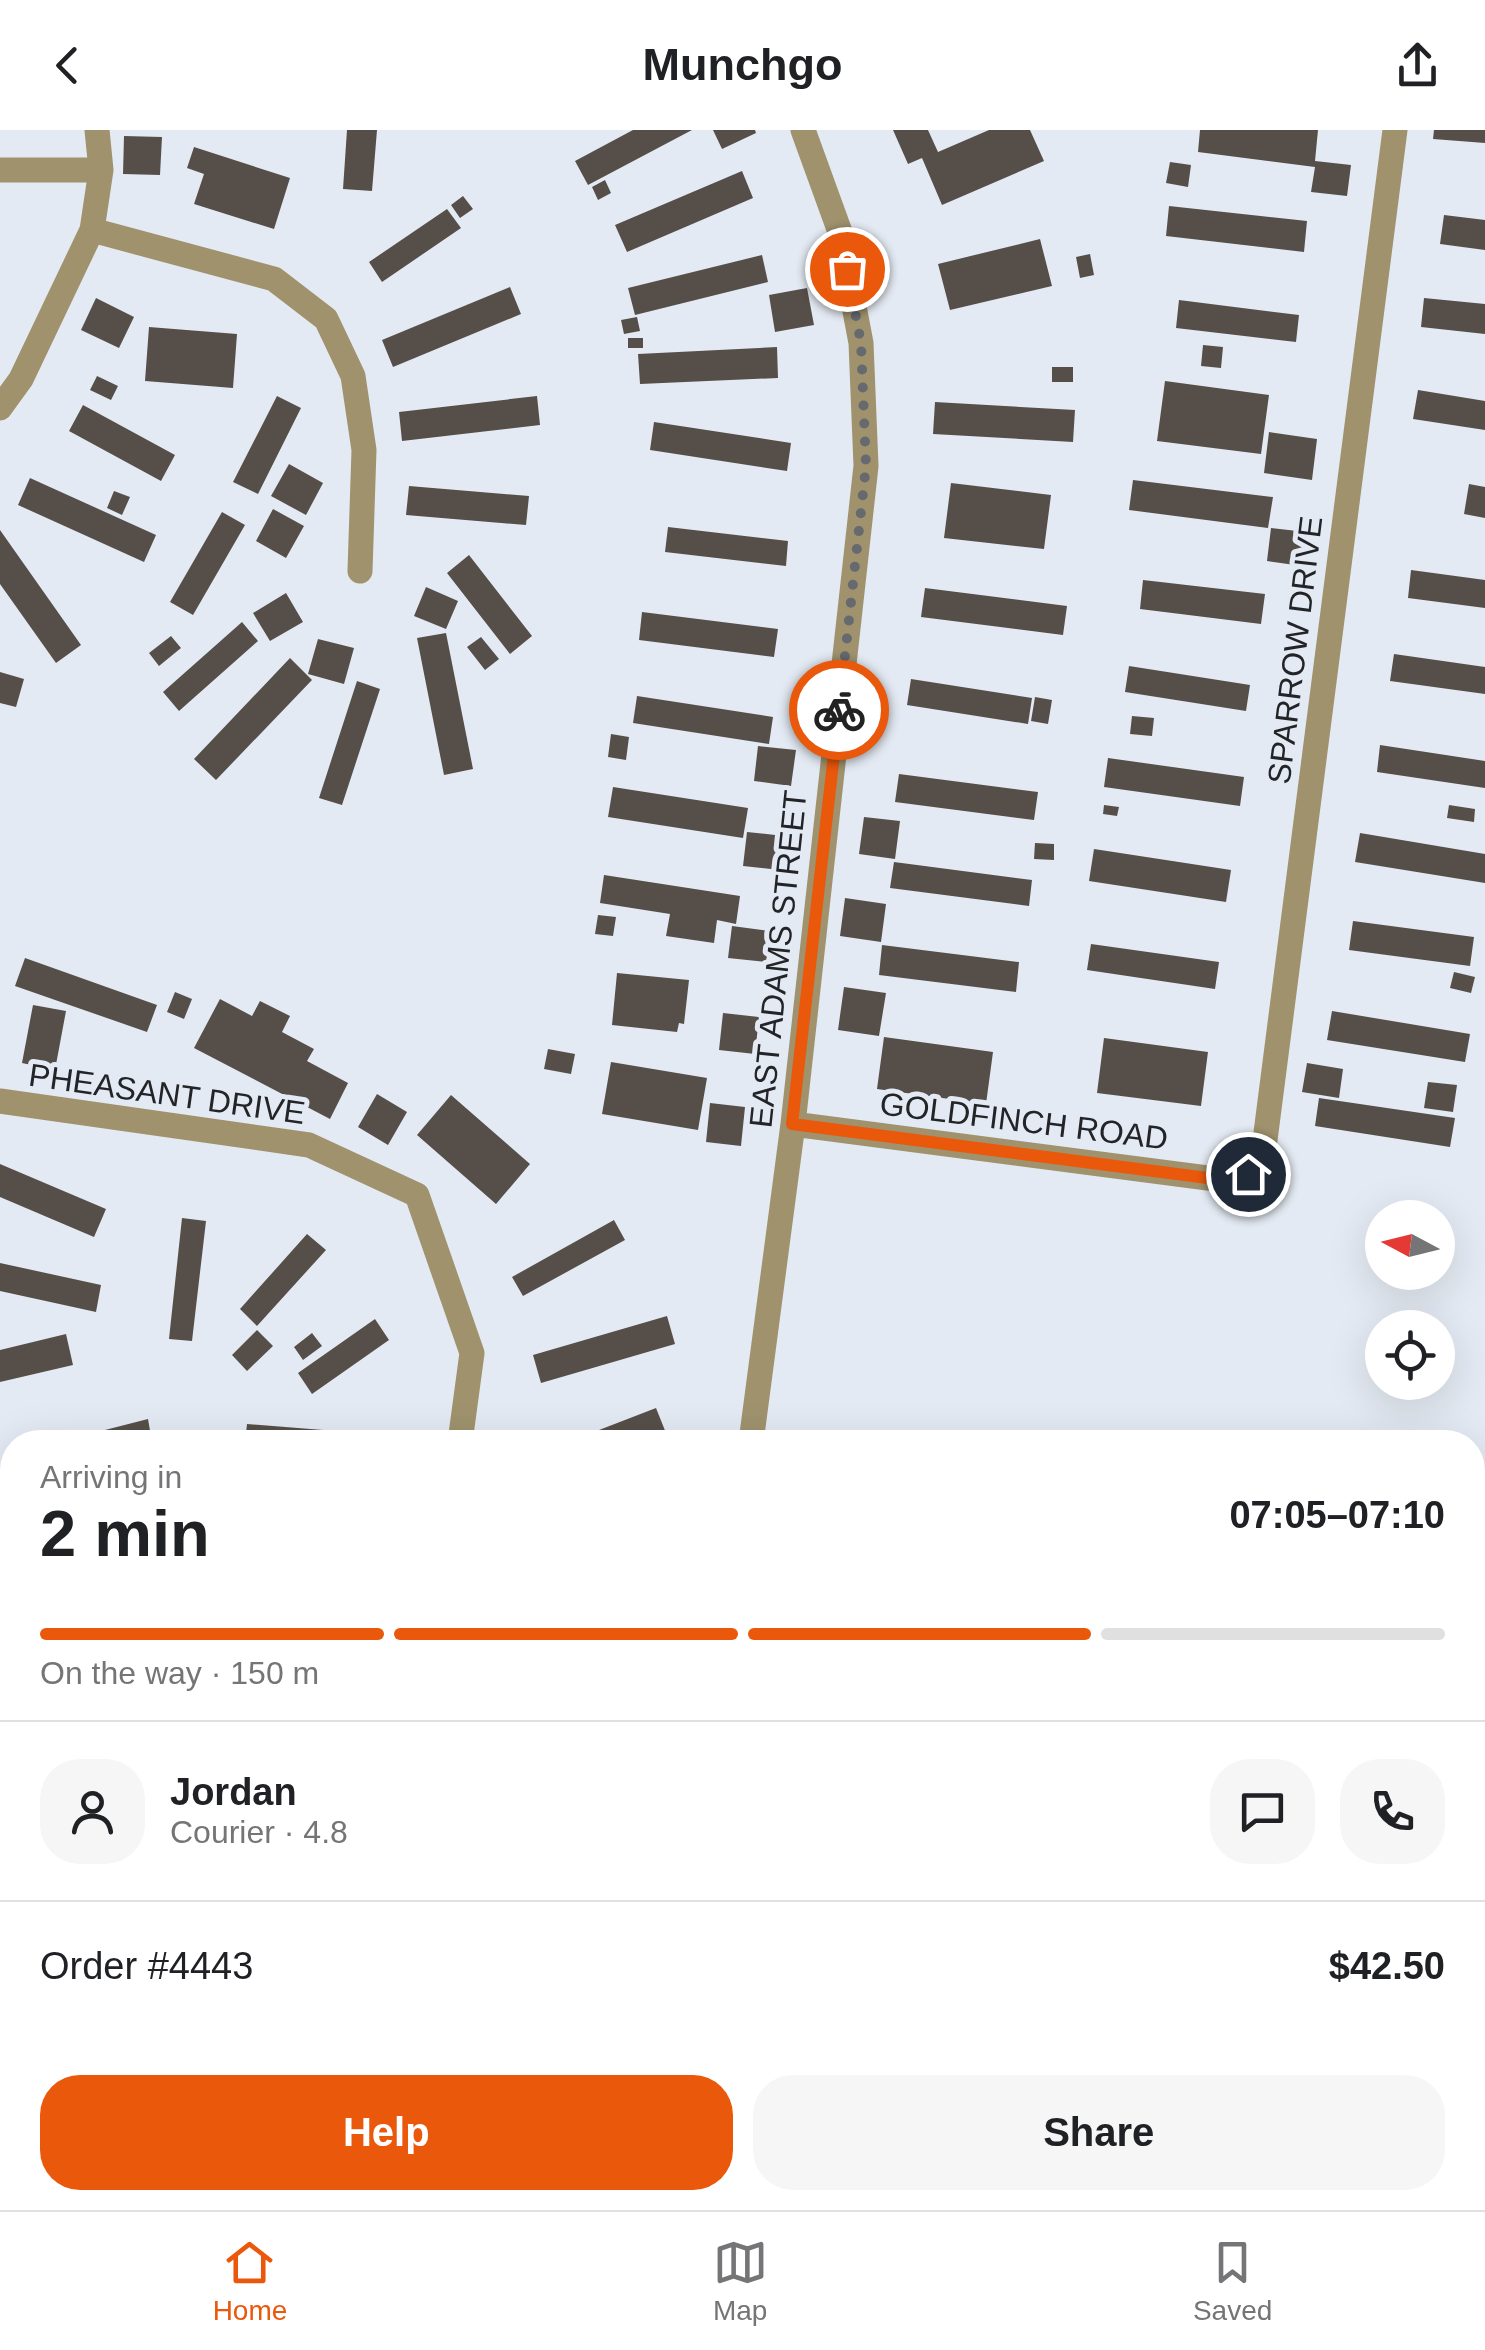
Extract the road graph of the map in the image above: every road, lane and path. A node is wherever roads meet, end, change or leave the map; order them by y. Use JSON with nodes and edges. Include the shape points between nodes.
{"nodes":[{"id":1,"x":96,"y":130,"type":"edge"},
{"id":2,"x":1395,"y":130,"type":"edge"},
{"id":3,"x":809,"y":132,"type":"edge"},
{"id":4,"x":0,"y":170,"type":"edge"},
{"id":5,"x":101,"y":170,"type":"junction"},
{"id":6,"x":92,"y":230,"type":"junction"},
{"id":7,"x":0,"y":408,"type":"edge"},
{"id":8,"x":360,"y":571,"type":"dead end"},
{"id":9,"x":0,"y":1102,"type":"edge"},
{"id":10,"x":792,"y":1124,"type":"junction"},
{"id":11,"x":1248,"y":1174,"type":"joint"},
{"id":12,"x":462,"y":1430,"type":"edge"},
{"id":13,"x":753,"y":1430,"type":"edge"}],
"edges":[{"from":1,"to":5,"type":"street"},
{"from":2,"to":11,"type":"street","name":"SPARROW DRIVE","via":[[1264,1148]]},
{"from":3,"to":10,"type":"street","name":"EAST ADAMS STREET","via":[[840,232],[861,343],[866,466]]},
{"from":4,"to":5,"type":"street"},
{"from":5,"to":6,"type":"street"},
{"from":6,"to":7,"type":"street"},
{"from":6,"to":8,"type":"street","via":[[274,279],[326,319],[353,376],[364,450]]},
{"from":9,"to":12,"type":"street","name":"PHEASANT DRIVE","via":[[309,1146],[417,1195],[472,1354]]},
{"from":10,"to":11,"type":"street","name":"GOLDFINCH ROAD","via":[[1223,1180]]},
{"from":10,"to":13,"type":"street","name":"EAST ADAMS STREET"}]}
